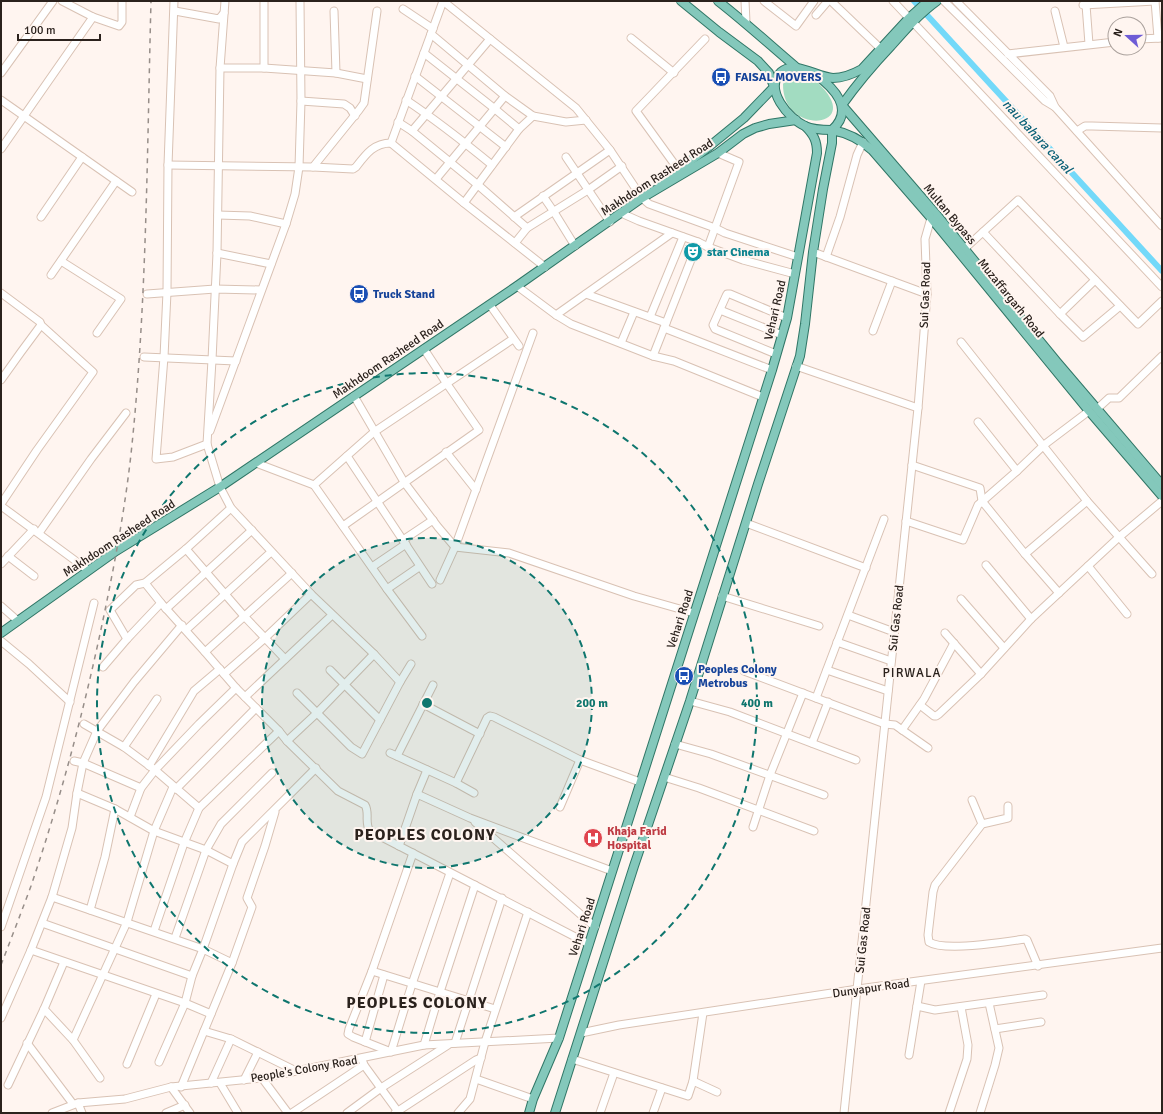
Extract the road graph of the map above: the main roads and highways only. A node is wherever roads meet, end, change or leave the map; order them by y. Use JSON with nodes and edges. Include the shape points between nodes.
{"nodes":[{"id":1,"x":682,"y":1,"type":"edge"},
{"id":2,"x":718,"y":1,"type":"edge"},
{"id":3,"x":932,"y":2,"type":"edge"},
{"id":4,"x":912,"y":18,"type":"junction"},
{"id":5,"x":796,"y":67,"type":"junction"},
{"id":6,"x":815,"y":74,"type":"junction"},
{"id":7,"x":774,"y":88,"type":"junction"},
{"id":8,"x":842,"y":105,"type":"junction"},
{"id":9,"x":796,"y":120,"type":"junction"},
{"id":10,"x":805,"y":126,"type":"junction"},
{"id":11,"x":832,"y":130,"type":"junction"},
{"id":12,"x":642,"y":198,"type":"junction"},
{"id":13,"x":962,"y":251,"type":"junction"},
{"id":14,"x":1162,"y":485,"type":"edge"},
{"id":15,"x":1162,"y":496,"type":"edge"},
{"id":16,"x":1,"y":633,"type":"edge"},
{"id":17,"x":556,"y":1112,"type":"edge"},
{"id":18,"x":529,"y":1113,"type":"edge"}],
"edges":[{"from":1,"to":7,"type":"main road","via":[[718,32],[758,61],[769,73]]},
{"from":2,"to":5,"type":"main road","via":[[746,22]]},
{"from":3,"to":4,"type":"main road"},
{"from":4,"to":6,"type":"main road","via":[[854,74],[835,78]]},
{"from":4,"to":8,"type":"main road"},
{"from":5,"to":6,"type":"main road"},
{"from":5,"to":7,"type":"main road","via":[[781,72]]},
{"from":6,"to":8,"type":"main road","via":[[832,88]]},
{"from":7,"to":9,"type":"main road","via":[[786,112]]},
{"from":7,"to":12,"type":"main road","via":[[744,118]]},
{"from":8,"to":11,"type":"main road","via":[[843,115],[839,124]]},
{"from":8,"to":13,"type":"main road","name":"Multan Bypass","via":[[936,214]]},
{"from":9,"to":10,"type":"main road"},
{"from":9,"to":12,"type":"main road","name":"Makhdoom Rasheed Road","via":[[769,124],[743,134],[718,153]]},
{"from":10,"to":11,"type":"main road"},
{"from":10,"to":18,"type":"main road","name":"Vehari Road","via":[[813,134],[817,143],[817,153],[787,318],[559,1038]]},
{"from":11,"to":13,"type":"main road","name":"Muzaffargarh Road","via":[[847,133],[872,150]]},
{"from":11,"to":17,"type":"main road","via":[[800,356]]},
{"from":12,"to":16,"type":"main road","name":"Makhdoom Rasheed Road","via":[[490,305],[256,463],[88,570]]},
{"from":13,"to":14,"type":"main road","name":"Multan Bypass"},
{"from":13,"to":15,"type":"main road","name":"Muzaffargarh Road","via":[[1089,411]]}]}
